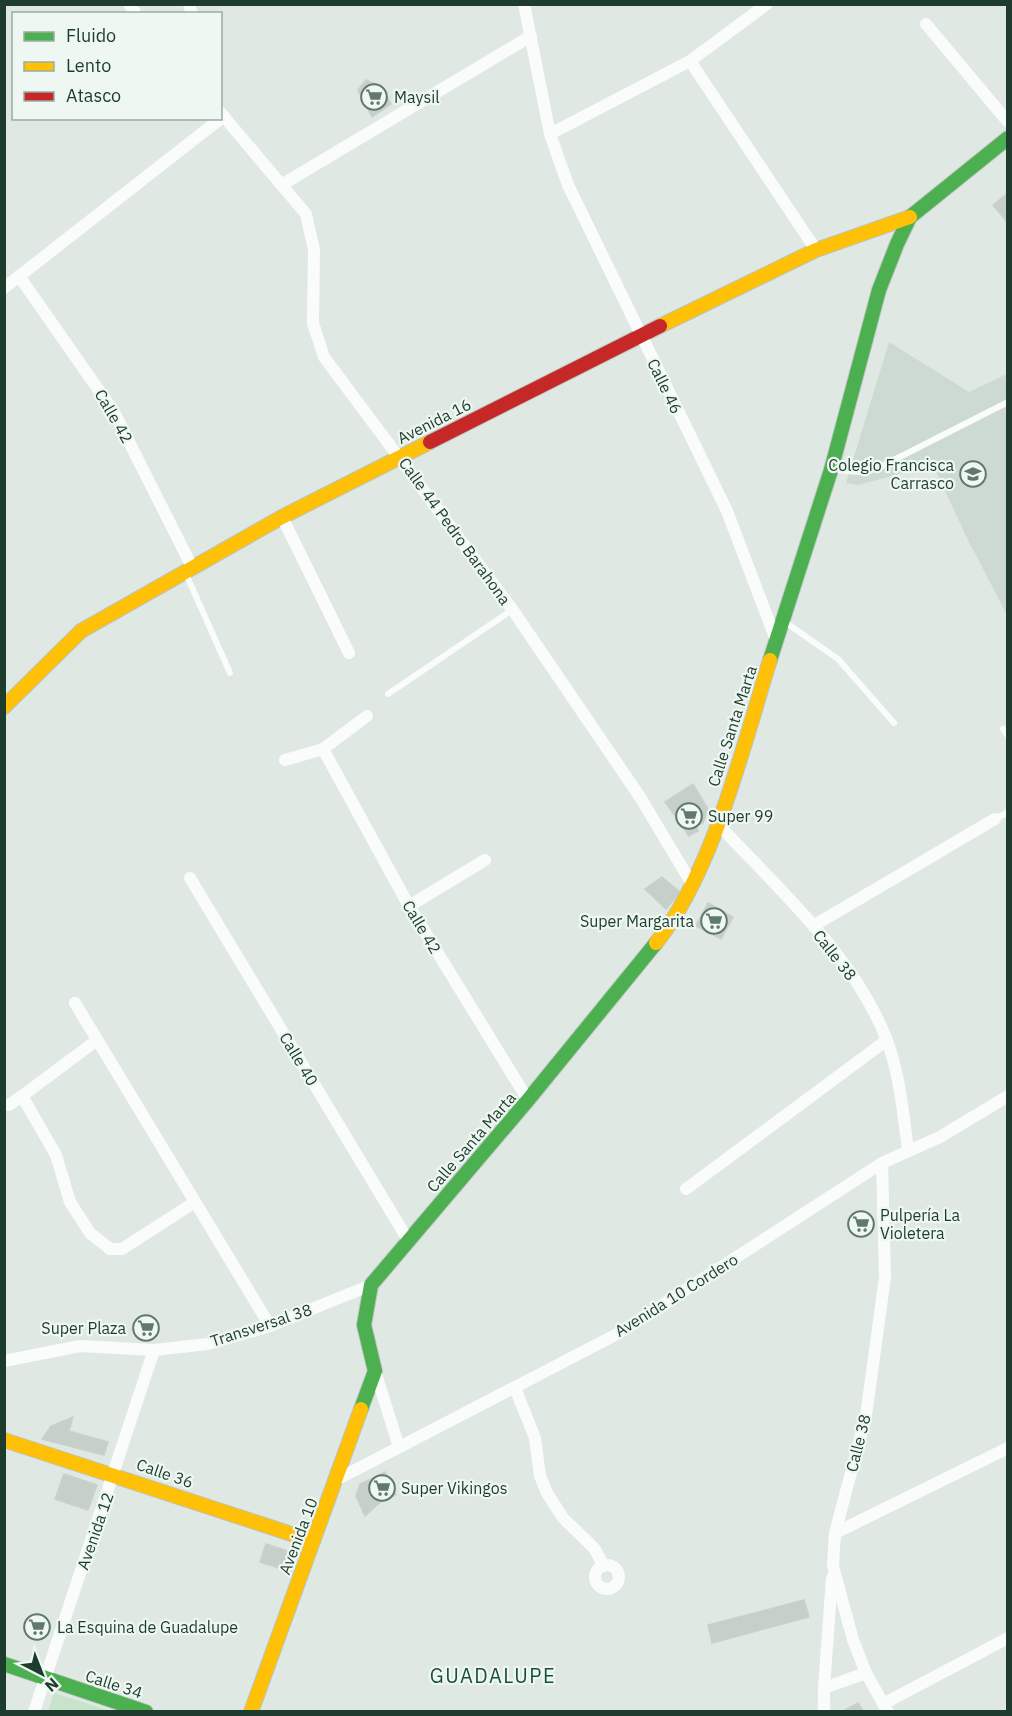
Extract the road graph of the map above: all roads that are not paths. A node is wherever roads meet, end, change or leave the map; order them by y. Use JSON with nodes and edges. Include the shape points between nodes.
{"nodes":[{"id":1,"x":524,"y":4,"type":"edge"},
{"id":2,"x":767,"y":4,"type":"edge"},
{"id":3,"x":926,"y":24,"type":"dead end"},
{"id":4,"x":531,"y":36,"type":"junction"},
{"id":5,"x":690,"y":61,"type":"junction"},
{"id":6,"x":222,"y":111,"type":"edge"},
{"id":7,"x":211,"y":120,"type":"edge"},
{"id":8,"x":1008,"y":122,"type":"edge"},
{"id":9,"x":550,"y":134,"type":"junction"},
{"id":10,"x":1006,"y":143,"type":"edge"},
{"id":11,"x":283,"y":184,"type":"junction"},
{"id":12,"x":910,"y":217,"type":"junction"},
{"id":13,"x":816,"y":250,"type":"junction"},
{"id":14,"x":19,"y":276,"type":"junction"},
{"id":15,"x":4,"y":288,"type":"edge"},
{"id":16,"x":640,"y":335,"type":"junction"},
{"id":17,"x":1008,"y":402,"type":"edge"},
{"id":18,"x":400,"y":456,"type":"junction"},
{"id":19,"x":831,"y":470,"type":"junction"},
{"id":20,"x":282,"y":517,"type":"junction"},
{"id":21,"x":188,"y":569,"type":"junction"},
{"id":22,"x":512,"y":609,"type":"junction"},
{"id":23,"x":781,"y":620,"type":"junction"},
{"id":24,"x":776,"y":640,"type":"junction"},
{"id":25,"x":349,"y":653,"type":"dead end"},
{"id":26,"x":230,"y":673,"type":"dead end"},
{"id":27,"x":388,"y":694,"type":"dead end"},
{"id":28,"x":4,"y":707,"type":"edge"},
{"id":29,"x":367,"y":716,"type":"dead end"},
{"id":30,"x":894,"y":723,"type":"dead end"},
{"id":31,"x":1003,"y":729,"type":"dead end"},
{"id":32,"x":1008,"y":736,"type":"edge"},
{"id":33,"x":323,"y":749,"type":"junction"},
{"id":34,"x":285,"y":760,"type":"dead end"},
{"id":35,"x":1008,"y":812,"type":"edge"},
{"id":36,"x":995,"y":819,"type":"joint"},
{"id":37,"x":718,"y":824,"type":"junction"},
{"id":38,"x":485,"y":860,"type":"dead end"},
{"id":39,"x":190,"y":878,"type":"dead end"},
{"id":40,"x":692,"y":884,"type":"junction"},
{"id":41,"x":409,"y":906,"type":"junction"},
{"id":42,"x":813,"y":926,"type":"junction"},
{"id":43,"x":75,"y":1003,"type":"dead end"},
{"id":44,"x":97,"y":1040,"type":"junction"},
{"id":45,"x":887,"y":1040,"type":"junction"},
{"id":46,"x":22,"y":1096,"type":"junction"},
{"id":47,"x":1008,"y":1096,"type":"edge"},
{"id":48,"x":528,"y":1100,"type":"junction"},
{"id":49,"x":9,"y":1105,"type":"dead end"},
{"id":50,"x":908,"y":1150,"type":"junction"},
{"id":51,"x":882,"y":1163,"type":"junction"},
{"id":52,"x":686,"y":1189,"type":"dead end"},
{"id":53,"x":195,"y":1202,"type":"junction"},
{"id":54,"x":408,"y":1240,"type":"junction"},
{"id":55,"x":371,"y":1285,"type":"junction"},
{"id":56,"x":270,"y":1326,"type":"junction"},
{"id":57,"x":154,"y":1350,"type":"junction"},
{"id":58,"x":4,"y":1361,"type":"edge"},
{"id":59,"x":375,"y":1371,"type":"junction"},
{"id":60,"x":515,"y":1388,"type":"junction"},
{"id":61,"x":4,"y":1440,"type":"edge"},
{"id":62,"x":399,"y":1447,"type":"junction"},
{"id":63,"x":1008,"y":1448,"type":"edge"},
{"id":64,"x":114,"y":1473,"type":"junction"},
{"id":65,"x":336,"y":1480,"type":"junction"},
{"id":66,"x":836,"y":1533,"type":"junction"},
{"id":67,"x":313,"y":1541,"type":"junction"},
{"id":68,"x":604,"y":1566,"type":"dead end"},
{"id":69,"x":833,"y":1566,"type":"junction"},
{"id":70,"x":1008,"y":1638,"type":"edge"},
{"id":71,"x":4,"y":1664,"type":"edge"},
{"id":72,"x":866,"y":1673,"type":"junction"},
{"id":73,"x":44,"y":1678,"type":"junction"},
{"id":74,"x":824,"y":1688,"type":"junction"},
{"id":75,"x":885,"y":1708,"type":"edge"},
{"id":76,"x":34,"y":1712,"type":"edge"},
{"id":77,"x":146,"y":1712,"type":"edge"},
{"id":78,"x":251,"y":1712,"type":"edge"},
{"id":79,"x":824,"y":1712,"type":"edge"}],
"edges":[{"from":1,"to":4,"type":"street","name":"Calle 46"},
{"from":2,"to":5,"type":"street"},
{"from":3,"to":8,"type":"street"},
{"from":4,"to":9,"type":"street","name":"Calle 46"},
{"from":4,"to":11,"type":"street"},
{"from":5,"to":9,"type":"street"},
{"from":5,"to":13,"type":"street"},
{"from":6,"to":11,"type":"street","name":"Calle 44 Pedro Barahona"},
{"from":7,"to":14,"type":"street"},
{"from":9,"to":16,"type":"street","name":"Calle 46","via":[[568,185]]},
{"from":10,"to":12,"type":"street","name":"Calle Santa Marta"},
{"from":11,"to":18,"type":"street","name":"Calle 44 Pedro Barahona","via":[[306,214],[312,231],[313,323],[324,357]]},
{"from":12,"to":13,"type":"street","name":"Avenida 16"},
{"from":12,"to":19,"type":"street","name":"Calle Santa Marta","via":[[879,290]]},
{"from":13,"to":16,"type":"street","name":"Avenida 16"},
{"from":14,"to":15,"type":"street"},
{"from":14,"to":21,"type":"street","name":"Calle 42","via":[[114,412]]},
{"from":16,"to":18,"type":"street","name":"Avenida 16"},
{"from":16,"to":24,"type":"street","name":"Calle 46","via":[[727,511]]},
{"from":17,"to":19,"type":"lane","via":[[880,467]]},
{"from":18,"to":20,"type":"street","name":"Avenida 16"},
{"from":18,"to":22,"type":"street","name":"Calle 44 Pedro Barahona"},
{"from":19,"to":23,"type":"street","name":"Calle Santa Marta"},
{"from":20,"to":21,"type":"street","name":"Avenida 16"},
{"from":20,"to":25,"type":"street"},
{"from":21,"to":26,"type":"lane","name":"Calle 42"},
{"from":21,"to":28,"type":"street","name":"Avenida 16","via":[[81,631]]},
{"from":22,"to":27,"type":"lane"},
{"from":22,"to":40,"type":"street","name":"Calle 44 Pedro Barahona","via":[[640,796]]},
{"from":23,"to":24,"type":"street","name":"Calle Santa Marta"},
{"from":23,"to":30,"type":"lane","via":[[838,659]]},
{"from":24,"to":37,"type":"street","name":"Calle Santa Marta"},
{"from":29,"to":33,"type":"street"},
{"from":31,"to":32,"type":"lane"},
{"from":33,"to":34,"type":"street"},
{"from":33,"to":41,"type":"street","name":"Calle 42"},
{"from":35,"to":36,"type":"lane"},
{"from":36,"to":42,"type":"street"},
{"from":37,"to":40,"type":"street","name":"Calle Santa Marta"},
{"from":37,"to":42,"type":"street","name":"Calle 38"},
{"from":38,"to":41,"type":"street"},
{"from":39,"to":54,"type":"street","name":"Calle 40"},
{"from":40,"to":48,"type":"street","name":"Calle Santa Marta","via":[[660,938]]},
{"from":41,"to":48,"type":"street","name":"Calle 42"},
{"from":42,"to":45,"type":"street","name":"Calle 38","via":[[866,996]]},
{"from":43,"to":44,"type":"street"},
{"from":44,"to":46,"type":"street"},
{"from":44,"to":53,"type":"street"},
{"from":45,"to":50,"type":"street","name":"Calle 38"},
{"from":45,"to":52,"type":"street"},
{"from":46,"to":49,"type":"street"},
{"from":46,"to":53,"type":"street","via":[[56,1155],[70,1202],[102,1245],[122,1249]]},
{"from":47,"to":50,"type":"street","name":"Avenida 10 Cordero","via":[[940,1137]]},
{"from":48,"to":54,"type":"street","name":"Calle Santa Marta"},
{"from":50,"to":51,"type":"street","name":"Avenida 10 Cordero"},
{"from":51,"to":60,"type":"street","name":"Avenida 10 Cordero","via":[[619,1333]]},
{"from":51,"to":66,"type":"street","name":"Calle 38","via":[[885,1277],[866,1416]]},
{"from":53,"to":56,"type":"street"},
{"from":54,"to":55,"type":"street","name":"Calle Santa Marta"},
{"from":55,"to":56,"type":"street","name":"Transversal 38"},
{"from":55,"to":59,"type":"street","name":"Calle Santa Marta","via":[[364,1325]]},
{"from":56,"to":57,"type":"street","name":"Transversal 38","via":[[208,1344]]},
{"from":57,"to":58,"type":"street","name":"Transversal 38","via":[[80,1346]]},
{"from":57,"to":64,"type":"street","name":"Avenida 12"},
{"from":59,"to":62,"type":"street","name":"Calle Santa Marta"},
{"from":59,"to":65,"type":"street","name":"Avenida 10"},
{"from":60,"to":62,"type":"street","name":"Avenida 10 Cordero"},
{"from":60,"to":68,"type":"street","via":[[535,1438],[537,1466],[547,1492],[563,1518],[594,1548]]},
{"from":61,"to":64,"type":"street","name":"Calle 36"},
{"from":62,"to":65,"type":"street","name":"Avenida 10 Cordero"},
{"from":63,"to":66,"type":"street"},
{"from":64,"to":67,"type":"street","name":"Calle 36"},
{"from":64,"to":73,"type":"street","name":"Avenida 12"},
{"from":65,"to":67,"type":"street","name":"Avenida 10"},
{"from":66,"to":69,"type":"street","name":"Calle 38"},
{"from":67,"to":78,"type":"street","name":"Avenida 10"},
{"from":69,"to":72,"type":"street","name":"Calle 38","via":[[842,1609]]},
{"from":69,"to":74,"type":"street"},
{"from":70,"to":75,"type":"street"},
{"from":71,"to":73,"type":"street","name":"Calle 34"},
{"from":72,"to":74,"type":"street"},
{"from":72,"to":75,"type":"street","name":"Calle 38"},
{"from":73,"to":76,"type":"street","name":"Avenida 12"},
{"from":73,"to":77,"type":"street","name":"Calle 34"},
{"from":74,"to":79,"type":"street"}]}
